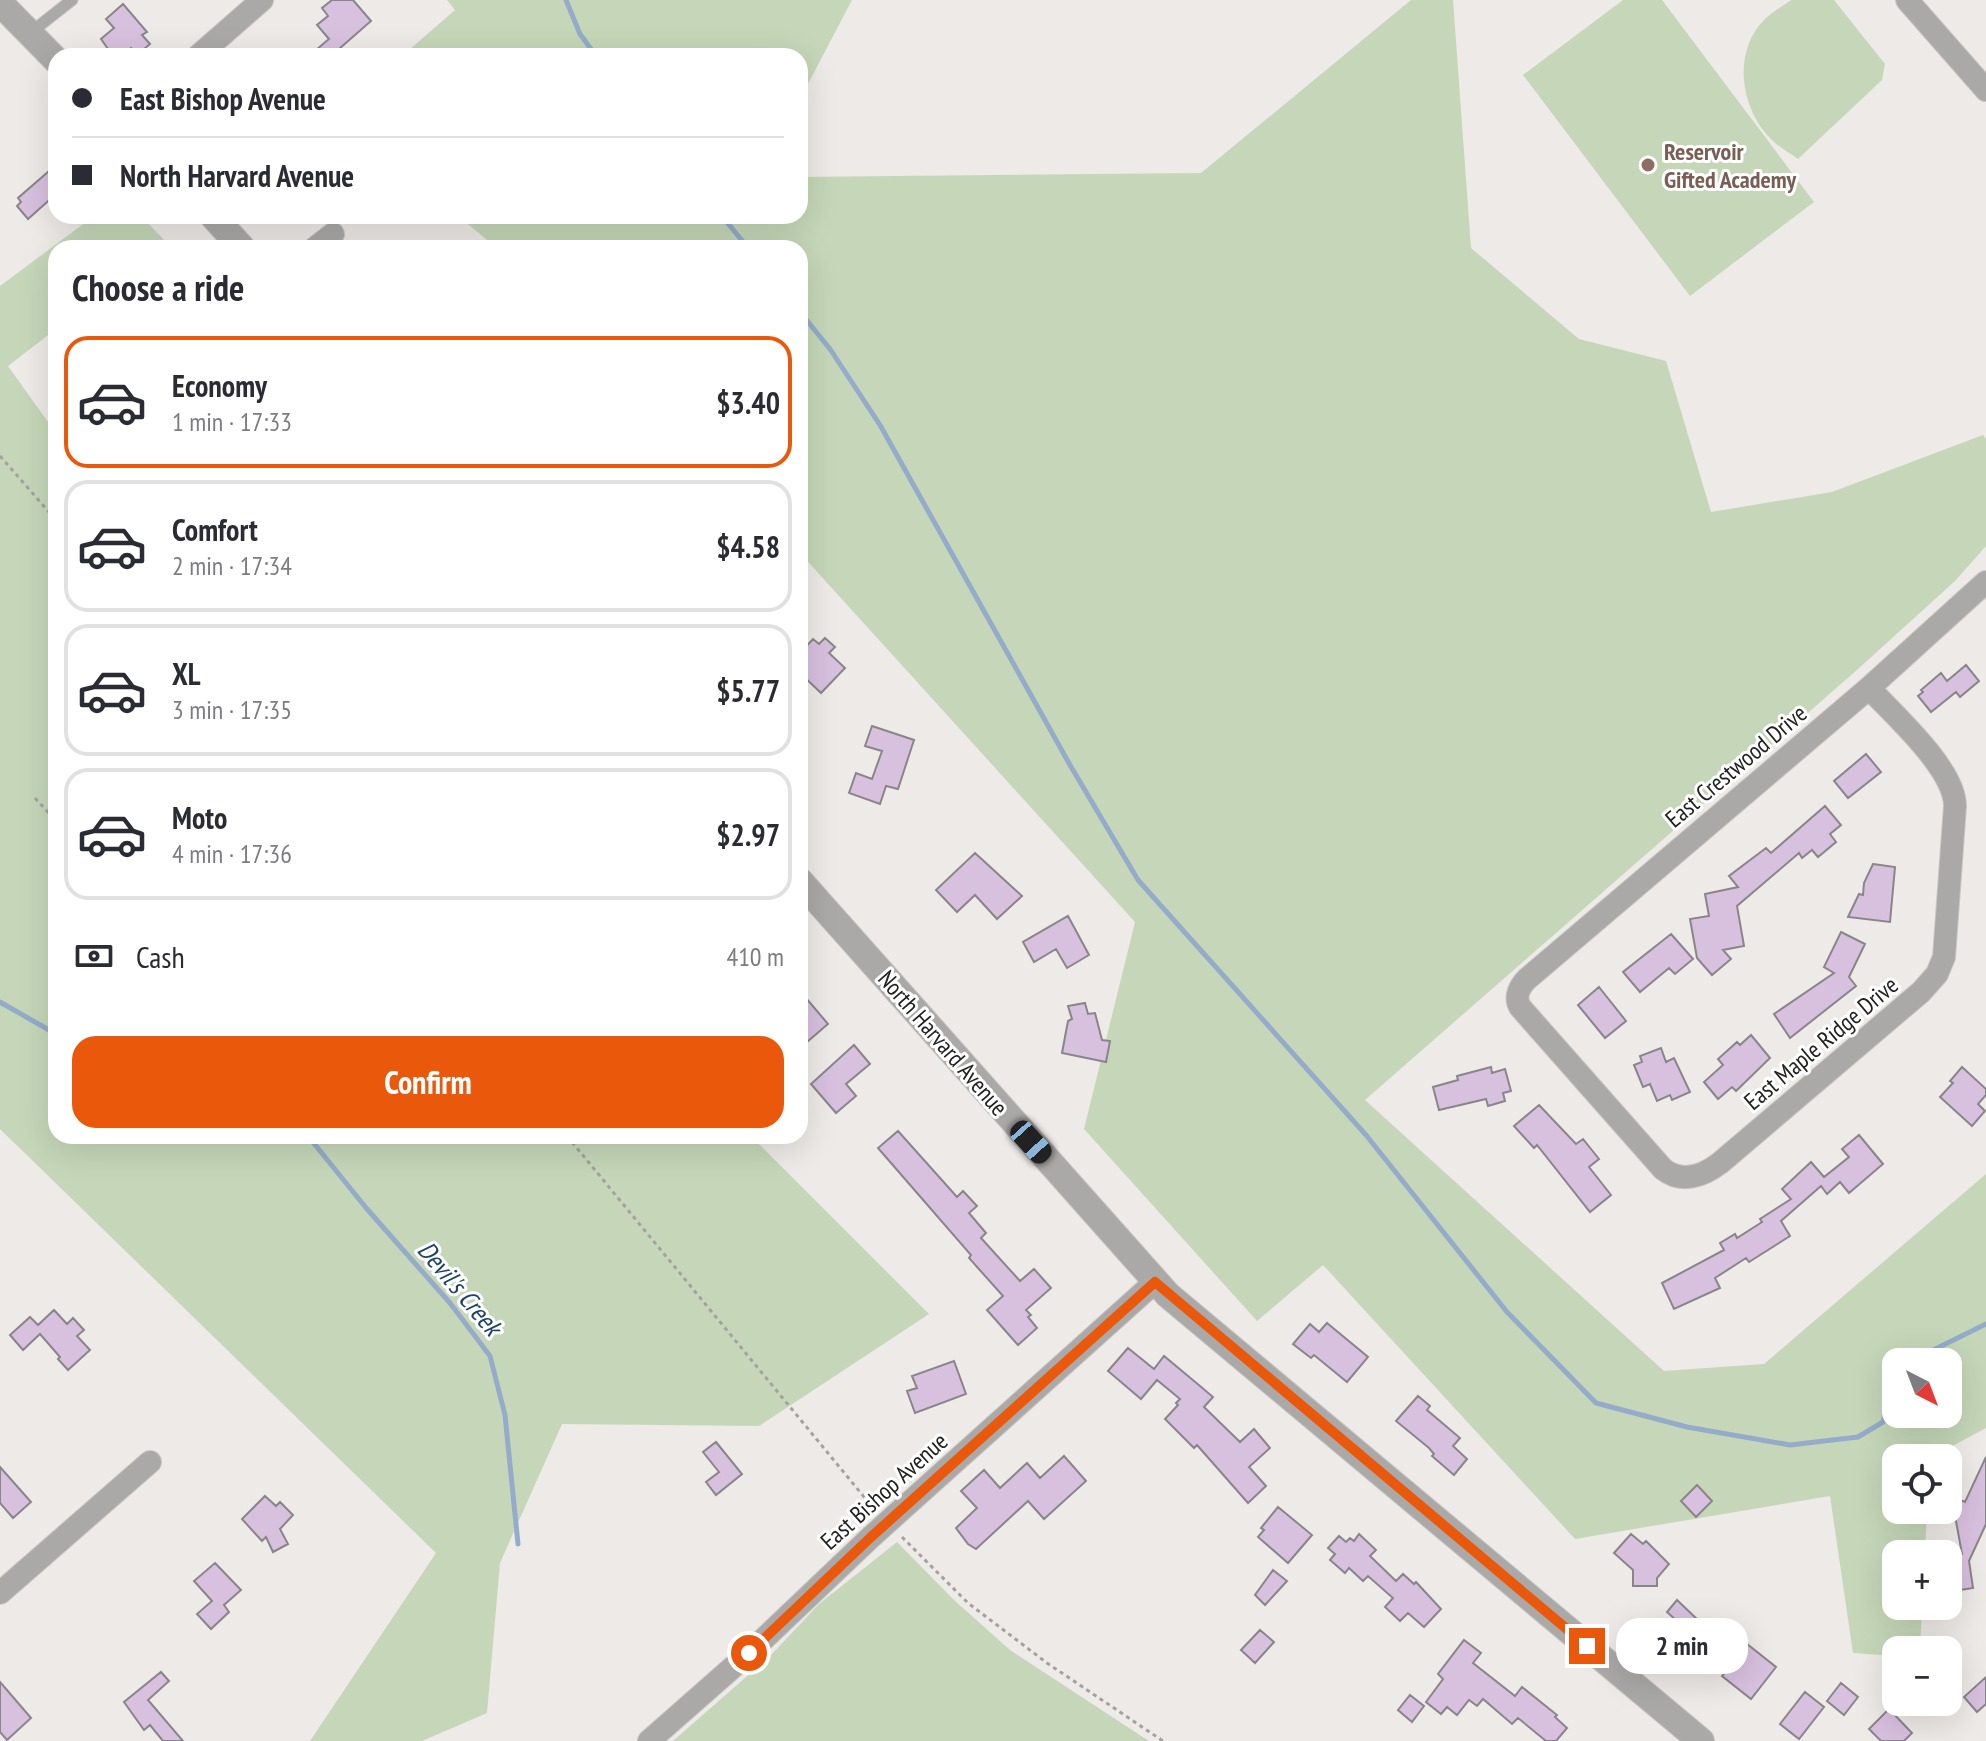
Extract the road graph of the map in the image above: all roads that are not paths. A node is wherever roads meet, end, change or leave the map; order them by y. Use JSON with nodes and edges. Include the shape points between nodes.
{"nodes":[{"id":1,"x":72,"y":0,"type":"edge"},
{"id":2,"x":262,"y":0,"type":"edge"},
{"id":3,"x":1907,"y":0,"type":"edge"},
{"id":4,"x":0,"y":3,"type":"edge"},
{"id":5,"x":30,"y":33,"type":"junction"},
{"id":6,"x":207,"y":48,"type":"edge"},
{"id":7,"x":48,"y":52,"type":"edge"},
{"id":8,"x":1986,"y":90,"type":"edge"},
{"id":9,"x":220,"y":224,"type":"edge"},
{"id":10,"x":235,"y":240,"type":"edge"},
{"id":11,"x":1986,"y":582,"type":"edge"},
{"id":12,"x":1869,"y":688,"type":"junction"},
{"id":13,"x":808,"y":890,"type":"edge"},
{"id":14,"x":1520,"y":989,"type":"joint"},
{"id":15,"x":1155,"y":1282,"type":"junction"},
{"id":16,"x":150,"y":1462,"type":"dead end"},
{"id":17,"x":0,"y":1593,"type":"edge"},
{"id":18,"x":649,"y":1741,"type":"edge"},
{"id":19,"x":1701,"y":1741,"type":"edge"}],
"edges":[{"from":1,"to":5,"type":"lane"},
{"from":2,"to":6,"type":"street"},
{"from":3,"to":8,"type":"street"},
{"from":4,"to":5,"type":"street"},
{"from":5,"to":7,"type":"street"},
{"from":9,"to":10,"type":"street"},
{"from":11,"to":12,"type":"street","name":"East Crestwood Drive"},
{"from":12,"to":14,"type":"street","name":"East Crestwood Drive"},
{"from":12,"to":14,"type":"street","name":"East Maple Ridge Drive","via":[[1941,768],[1955,798],[1944,957],[1921,992],[1720,1163],[1686,1178],[1663,1169],[1518,1003]]},
{"from":13,"to":15,"type":"street","name":"North Harvard Avenue"},
{"from":15,"to":18,"type":"street","name":"East Bishop Avenue"},
{"from":15,"to":19,"type":"street","name":"North Harvard Avenue"},
{"from":16,"to":17,"type":"street"}]}
